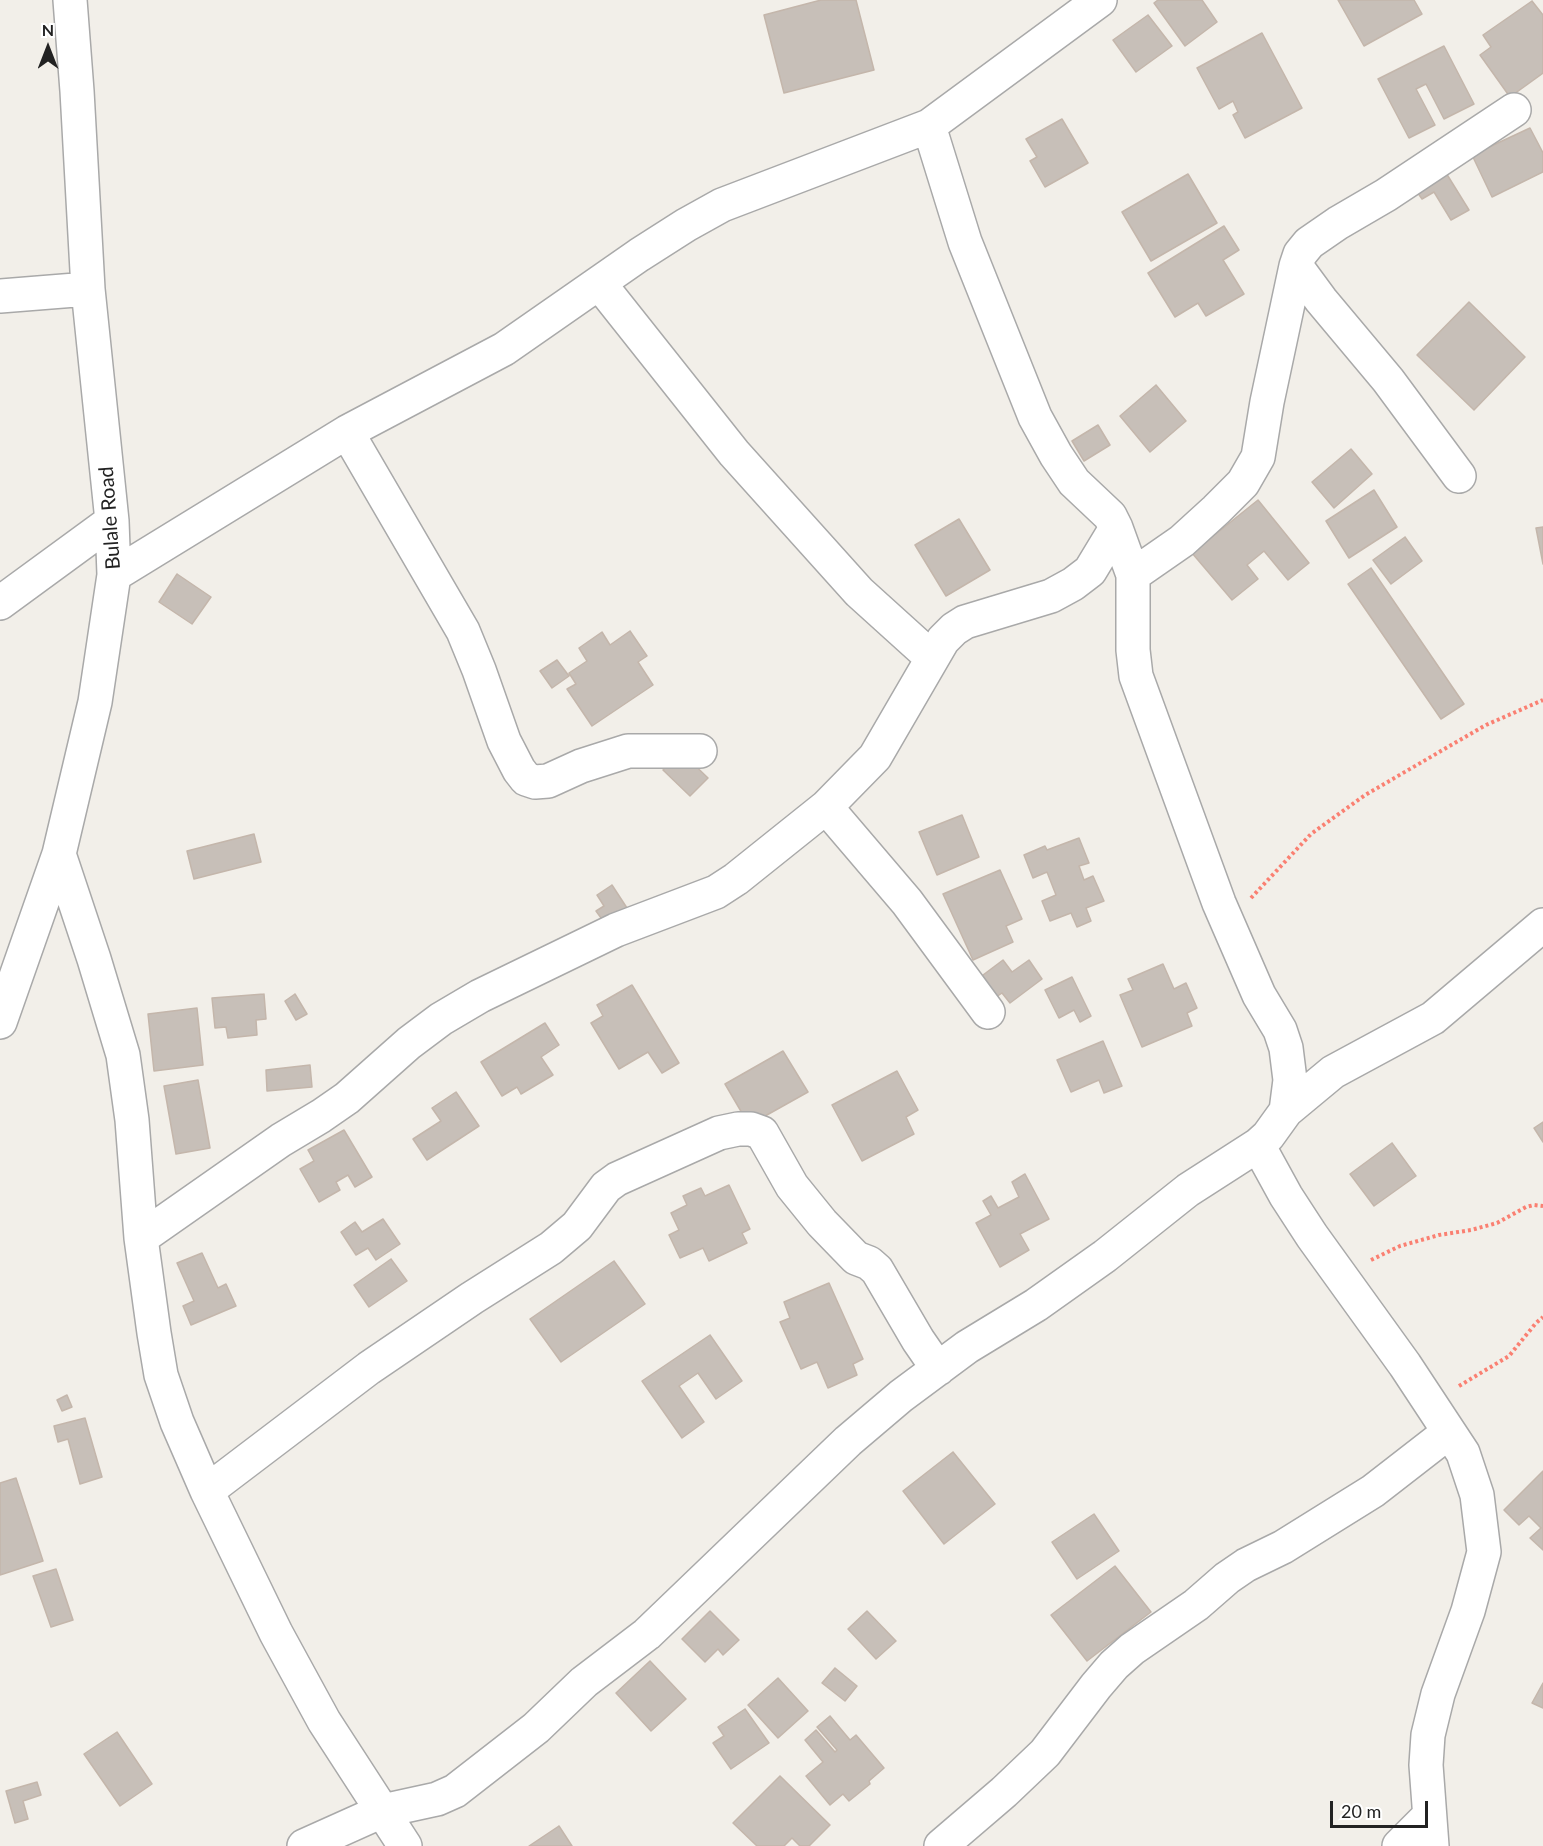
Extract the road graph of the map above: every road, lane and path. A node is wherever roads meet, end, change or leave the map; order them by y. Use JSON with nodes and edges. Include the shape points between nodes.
{"nodes":[{"id":1,"x":70,"y":0,"type":"edge"},
{"id":2,"x":1100,"y":0,"type":"edge"},
{"id":3,"x":1514,"y":110,"type":"dead end"},
{"id":4,"x":929,"y":126,"type":"junction"},
{"id":5,"x":1296,"y":266,"type":"junction"},
{"id":6,"x":599,"y":283,"type":"junction"},
{"id":7,"x":88,"y":289,"type":"junction"},
{"id":8,"x":0,"y":296,"type":"edge"},
{"id":9,"x":347,"y":432,"type":"junction"},
{"id":10,"x":1459,"y":476,"type":"dead end"},
{"id":11,"x":112,"y":521,"type":"junction"},
{"id":12,"x":1116,"y":528,"type":"junction"},
{"id":13,"x":114,"y":575,"type":"junction"},
{"id":14,"x":1133,"y":576,"type":"junction"},
{"id":15,"x":0,"y":603,"type":"edge"},
{"id":16,"x":932,"y":658,"type":"junction"},
{"id":17,"x":1543,"y":700,"type":"edge"},
{"id":18,"x":700,"y":751,"type":"dead end"},
{"id":19,"x":826,"y":807,"type":"junction"},
{"id":20,"x":59,"y":854,"type":"junction"},
{"id":21,"x":1228,"y":924,"type":"junction"},
{"id":22,"x":1543,"y":925,"type":"edge"},
{"id":23,"x":988,"y":1012,"type":"dead end"},
{"id":24,"x":0,"y":1022,"type":"edge"},
{"id":25,"x":1286,"y":1111,"type":"junction"},
{"id":26,"x":1258,"y":1145,"type":"junction"},
{"id":27,"x":1543,"y":1206,"type":"edge"},
{"id":28,"x":141,"y":1238,"type":"junction"},
{"id":29,"x":1340,"y":1275,"type":"junction"},
{"id":30,"x":1543,"y":1317,"type":"edge"},
{"id":31,"x":938,"y":1369,"type":"junction"},
{"id":32,"x":1430,"y":1403,"type":"junction"},
{"id":33,"x":1449,"y":1432,"type":"junction"},
{"id":34,"x":207,"y":1491,"type":"junction"},
{"id":35,"x":382,"y":1811,"type":"junction"},
{"id":36,"x":1430,"y":1831,"type":"edge"},
{"id":37,"x":304,"y":1846,"type":"edge"},
{"id":38,"x":405,"y":1846,"type":"edge"},
{"id":39,"x":941,"y":1846,"type":"edge"},
{"id":40,"x":1399,"y":1846,"type":"edge"}],
"edges":[{"from":1,"to":7,"type":"street","name":"Bulale Road"},
{"from":2,"to":4,"type":"street"},
{"from":3,"to":5,"type":"street","via":[[1309,243]]},
{"from":4,"to":6,"type":"street","via":[[722,205]]},
{"from":4,"to":12,"type":"street","via":[[965,242],[1035,417],[1074,482],[1110,516]]},
{"from":5,"to":10,"type":"street"},
{"from":5,"to":14,"type":"street","via":[[1258,457],[1243,483],[1216,510],[1182,541]]},
{"from":6,"to":9,"type":"street","via":[[504,349]]},
{"from":6,"to":16,"type":"street","via":[[734,453],[859,592]]},
{"from":7,"to":8,"type":"street"},
{"from":7,"to":11,"type":"street","name":"Bulale Road"},
{"from":9,"to":13,"type":"street"},
{"from":9,"to":18,"type":"street","via":[[463,631],[504,741],[526,779],[548,781],[628,751]]},
{"from":11,"to":13,"type":"street","name":"Bulale Road"},
{"from":11,"to":15,"type":"street"},
{"from":12,"to":14,"type":"street"},
{"from":12,"to":16,"type":"street","via":[[1090,571],[1073,584],[1052,596],[965,622],[943,640]]},
{"from":13,"to":20,"type":"street","name":"Bulale Road","via":[[95,702]]},
{"from":14,"to":21,"type":"street","via":[[1136,676]]},
{"from":16,"to":19,"type":"street","via":[[874,757]]},
{"from":17,"to":21,"type":"path","via":[[1486,725],[1365,795],[1311,834]]},
{"from":19,"to":23,"type":"street","via":[[907,902]]},
{"from":19,"to":28,"type":"street","via":[[716,892],[616,930],[441,1019],[346,1098]]},
{"from":20,"to":24,"type":"street","name":"Bulale Road"},
{"from":20,"to":28,"type":"street","via":[[123,1055]]},
{"from":21,"to":25,"type":"street","via":[[1286,1048],[1290,1080]]},
{"from":22,"to":25,"type":"street","via":[[1432,1018],[1333,1072]]},
{"from":25,"to":26,"type":"street"},
{"from":26,"to":29,"type":"street","via":[[1286,1196]]},
{"from":26,"to":31,"type":"street","via":[[1188,1190],[1036,1305]]},
{"from":27,"to":29,"type":"path","via":[[1534,1205],[1497,1223],[1400,1246]]},
{"from":28,"to":34,"type":"street","via":[[161,1375]]},
{"from":29,"to":32,"type":"street"},
{"from":30,"to":32,"type":"path","via":[[1509,1356]]},
{"from":31,"to":34,"type":"street","via":[[877,1270],[856,1258],[822,1223],[792,1186],[762,1133],[738,1129],[719,1133],[617,1179],[606,1187],[577,1226],[551,1248],[369,1368]]},
{"from":31,"to":35,"type":"street","via":[[848,1441],[647,1634],[584,1682],[527,1735],[455,1791],[427,1802]]},
{"from":32,"to":33,"type":"street"},
{"from":33,"to":36,"type":"street","via":[[1472,1476],[1484,1552],[1428,1735]]},
{"from":33,"to":39,"type":"street","via":[[1373,1491],[1283,1547],[1246,1565],[1132,1649],[1096,1686],[1045,1753]]},
{"from":34,"to":35,"type":"street","via":[[292,1662]]},
{"from":35,"to":37,"type":"street"},
{"from":35,"to":38,"type":"street"},
{"from":36,"to":40,"type":"street"}]}
